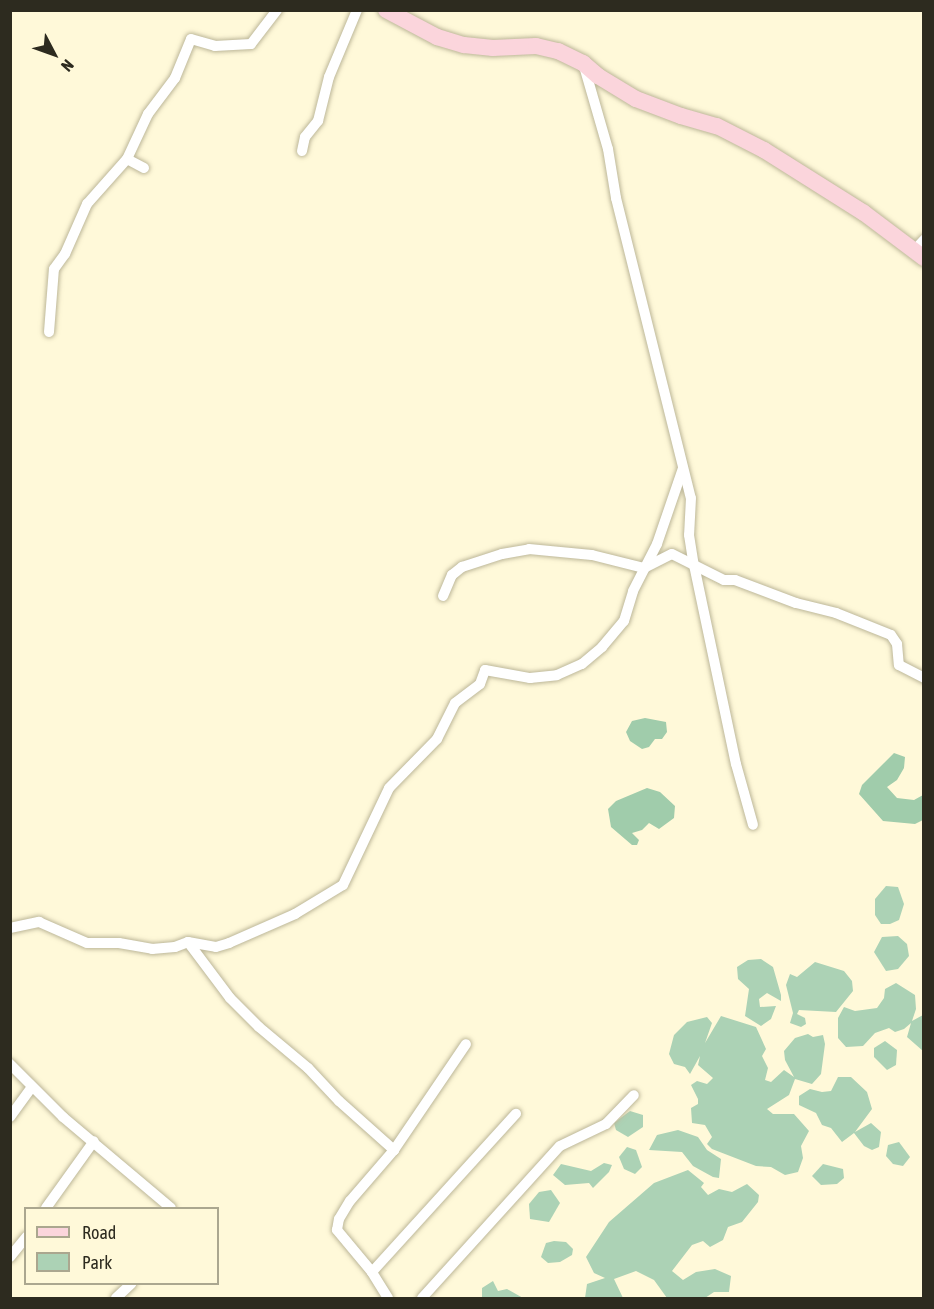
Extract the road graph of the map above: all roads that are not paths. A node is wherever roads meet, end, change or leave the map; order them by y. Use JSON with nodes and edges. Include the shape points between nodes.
{"nodes":[{"id":1,"x":277,"y":10,"type":"edge"},
{"id":2,"x":357,"y":10,"type":"edge"},
{"id":3,"x":386,"y":10,"type":"edge"},
{"id":4,"x":583,"y":63,"type":"junction"},
{"id":5,"x":302,"y":151,"type":"dead end"},
{"id":6,"x":127,"y":159,"type":"junction"},
{"id":7,"x":144,"y":168,"type":"dead end"},
{"id":8,"x":921,"y":250,"type":"edge"},
{"id":9,"x":49,"y":332,"type":"dead end"},
{"id":10,"x":683,"y":467,"type":"junction"},
{"id":11,"x":694,"y":565,"type":"junction"},
{"id":12,"x":644,"y":568,"type":"junction"},
{"id":13,"x":443,"y":596,"type":"dead end"},
{"id":14,"x":924,"y":678,"type":"edge"},
{"id":15,"x":753,"y":825,"type":"dead end"},
{"id":16,"x":10,"y":928,"type":"edge"},
{"id":17,"x":188,"y":942,"type":"junction"},
{"id":18,"x":466,"y":1044,"type":"dead end"},
{"id":19,"x":10,"y":1064,"type":"edge"},
{"id":20,"x":32,"y":1087,"type":"junction"},
{"id":21,"x":634,"y":1095,"type":"dead end"},
{"id":22,"x":516,"y":1114,"type":"dead end"},
{"id":23,"x":10,"y":1117,"type":"edge"},
{"id":24,"x":94,"y":1141,"type":"junction"},
{"id":25,"x":394,"y":1150,"type":"junction"},
{"id":26,"x":47,"y":1207,"type":"edge"},
{"id":27,"x":169,"y":1207,"type":"edge"},
{"id":28,"x":24,"y":1240,"type":"edge"},
{"id":29,"x":10,"y":1257,"type":"edge"},
{"id":30,"x":372,"y":1272,"type":"junction"},
{"id":31,"x":130,"y":1285,"type":"edge"},
{"id":32,"x":116,"y":1299,"type":"edge"},
{"id":33,"x":388,"y":1299,"type":"edge"},
{"id":34,"x":422,"y":1299,"type":"edge"}],
"edges":[{"from":1,"to":6,"type":"street","via":[[251,44],[215,46],[191,39],[175,78],[148,114]]},
{"from":2,"to":5,"type":"street","via":[[329,77],[318,122],[305,137]]},
{"from":3,"to":4,"type":"street","via":[[437,37],[464,45],[536,46]]},
{"from":4,"to":8,"type":"street","via":[[636,99],[717,126],[764,150]]},
{"from":4,"to":10,"type":"street","via":[[608,149],[616,198]]},
{"from":6,"to":7,"type":"street"},
{"from":6,"to":9,"type":"street","via":[[87,204],[65,254],[54,268]]},
{"from":10,"to":11,"type":"street","via":[[691,498],[689,535]]},
{"from":10,"to":12,"type":"street","via":[[657,544]]},
{"from":11,"to":12,"type":"street","via":[[672,554]]},
{"from":11,"to":14,"type":"street","via":[[724,580],[735,580],[891,634],[897,644],[899,665]]},
{"from":11,"to":15,"type":"street","via":[[736,764]]},
{"from":12,"to":13,"type":"street","via":[[592,555],[529,549],[462,567],[452,575]]},
{"from":12,"to":17,"type":"street","via":[[624,621],[582,663],[557,675],[530,678],[485,670],[480,684],[455,703],[437,739],[389,788],[343,885],[295,914],[229,943],[216,946]]},
{"from":16,"to":17,"type":"street","via":[[39,922],[87,943],[152,949]]},
{"from":17,"to":25,"type":"street","via":[[230,998]]},
{"from":18,"to":25,"type":"street"},
{"from":19,"to":20,"type":"street"},
{"from":20,"to":23,"type":"street"},
{"from":20,"to":24,"type":"street"},
{"from":21,"to":34,"type":"street","via":[[606,1124],[560,1146]]},
{"from":22,"to":30,"type":"street"},
{"from":24,"to":26,"type":"street"},
{"from":24,"to":27,"type":"street"},
{"from":25,"to":30,"type":"street","via":[[350,1201],[337,1230]]},
{"from":28,"to":29,"type":"street"},
{"from":30,"to":33,"type":"street"},
{"from":31,"to":32,"type":"street"}]}
